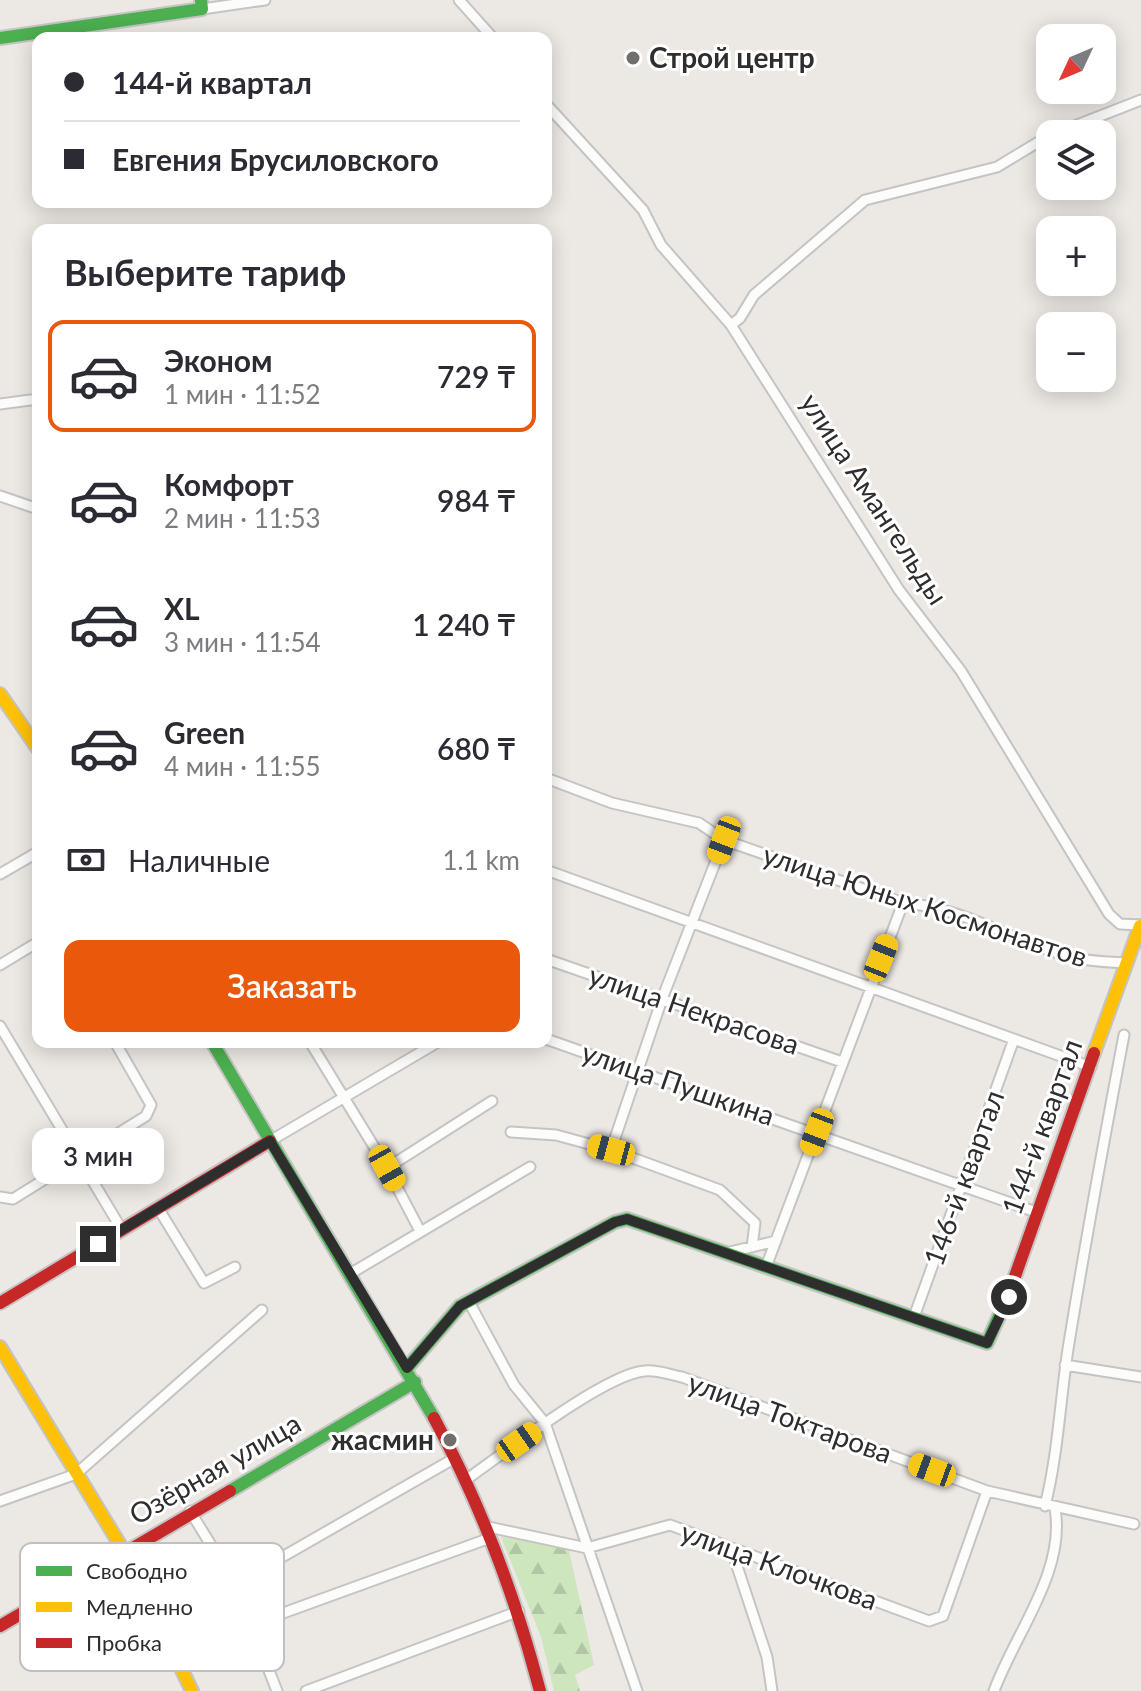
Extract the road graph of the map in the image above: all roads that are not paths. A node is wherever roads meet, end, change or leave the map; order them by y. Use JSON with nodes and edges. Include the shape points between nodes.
{"nodes":[{"id":1,"x":265,"y":0,"type":"edge"},
{"id":2,"x":459,"y":0,"type":"edge"},
{"id":3,"x":201,"y":5,"type":"edge"},
{"id":4,"x":37,"y":32,"type":"edge"},
{"id":5,"x":488,"y":32,"type":"edge"},
{"id":6,"x":32,"y":33,"type":"edge"},
{"id":7,"x":0,"y":38,"type":"edge"},
{"id":8,"x":1141,"y":100,"type":"edge"},
{"id":9,"x":552,"y":111,"type":"edge"},
{"id":10,"x":1090,"y":120,"type":"edge"},
{"id":11,"x":1036,"y":144,"type":"edge"},
{"id":12,"x":731,"y":325,"type":"junction"},
{"id":13,"x":32,"y":400,"type":"edge"},
{"id":14,"x":0,"y":404,"type":"edge"},
{"id":15,"x":0,"y":496,"type":"edge"},
{"id":16,"x":32,"y":507,"type":"edge"},
{"id":17,"x":0,"y":694,"type":"edge"},
{"id":18,"x":32,"y":740,"type":"edge"},
{"id":19,"x":552,"y":780,"type":"edge"},
{"id":20,"x":724,"y":840,"type":"junction"},
{"id":21,"x":32,"y":855,"type":"edge"},
{"id":22,"x":552,"y":872,"type":"edge"},
{"id":23,"x":0,"y":874,"type":"edge"},
{"id":24,"x":903,"y":903,"type":"junction"},
{"id":25,"x":692,"y":921,"type":"junction"},
{"id":26,"x":1140,"y":926,"type":"edge"},
{"id":27,"x":32,"y":946,"type":"edge"},
{"id":28,"x":552,"y":961,"type":"edge"},
{"id":29,"x":1127,"y":963,"type":"junction"},
{"id":30,"x":0,"y":965,"type":"edge"},
{"id":31,"x":870,"y":985,"type":"junction"},
{"id":32,"x":662,"y":999,"type":"junction"},
{"id":33,"x":0,"y":1026,"type":"edge"},
{"id":34,"x":1124,"y":1035,"type":"dead end"},
{"id":35,"x":1014,"y":1039,"type":"junction"},
{"id":36,"x":552,"y":1041,"type":"edge"},
{"id":37,"x":118,"y":1048,"type":"edge"},
{"id":38,"x":216,"y":1048,"type":"edge"},
{"id":39,"x":314,"y":1048,"type":"edge"},
{"id":40,"x":428,"y":1048,"type":"edge"},
{"id":41,"x":842,"y":1062,"type":"junction"},
{"id":42,"x":1091,"y":1067,"type":"junction"},
{"id":43,"x":639,"y":1071,"type":"junction"},
{"id":44,"x":343,"y":1098,"type":"junction"},
{"id":45,"x":492,"y":1101,"type":"dead end"},
{"id":46,"x":511,"y":1132,"type":"dead end"},
{"id":47,"x":817,"y":1132,"type":"junction"},
{"id":48,"x":270,"y":1141,"type":"junction"},
{"id":49,"x":611,"y":1150,"type":"junction"},
{"id":50,"x":79,"y":1160,"type":"junction"},
{"id":51,"x":530,"y":1167,"type":"dead end"},
{"id":52,"x":387,"y":1168,"type":"junction"},
{"id":53,"x":960,"y":1183,"type":"junction"},
{"id":54,"x":0,"y":1197,"type":"edge"},
{"id":55,"x":158,"y":1208,"type":"junction"},
{"id":56,"x":1036,"y":1212,"type":"junction"},
{"id":57,"x":122,"y":1230,"type":"junction"},
{"id":58,"x":420,"y":1231,"type":"junction"},
{"id":59,"x":776,"y":1241,"type":"junction"},
{"id":60,"x":752,"y":1247,"type":"junction"},
{"id":61,"x":726,"y":1253,"type":"junction"},
{"id":62,"x":235,"y":1267,"type":"dead end"},
{"id":63,"x":766,"y":1267,"type":"junction"},
{"id":64,"x":348,"y":1275,"type":"junction"},
{"id":65,"x":469,"y":1302,"type":"junction"},
{"id":66,"x":0,"y":1303,"type":"edge"},
{"id":67,"x":262,"y":1310,"type":"dead end"},
{"id":68,"x":914,"y":1317,"type":"junction"},
{"id":69,"x":0,"y":1347,"type":"edge"},
{"id":70,"x":1065,"y":1365,"type":"junction"},
{"id":71,"x":407,"y":1368,"type":"junction"},
{"id":72,"x":1141,"y":1377,"type":"edge"},
{"id":73,"x":415,"y":1382,"type":"junction"},
{"id":74,"x":545,"y":1423,"type":"junction"},
{"id":75,"x":455,"y":1458,"type":"junction"},
{"id":76,"x":76,"y":1474,"type":"junction"},
{"id":77,"x":467,"y":1479,"type":"junction"},
{"id":78,"x":987,"y":1491,"type":"junction"},
{"id":79,"x":0,"y":1501,"type":"edge"},
{"id":80,"x":1050,"y":1507,"type":"junction"},
{"id":81,"x":190,"y":1511,"type":"junction"},
{"id":82,"x":1134,"y":1524,"type":"dead end"},
{"id":83,"x":487,"y":1532,"type":"junction"},
{"id":84,"x":119,"y":1543,"type":"edge"},
{"id":85,"x":135,"y":1543,"type":"edge"},
{"id":86,"x":210,"y":1543,"type":"edge"},
{"id":87,"x":587,"y":1548,"type":"junction"},
{"id":88,"x":731,"y":1548,"type":"junction"},
{"id":89,"x":284,"y":1556,"type":"edge"},
{"id":90,"x":519,"y":1611,"type":"junction"},
{"id":91,"x":284,"y":1612,"type":"edge"},
{"id":92,"x":20,"y":1614,"type":"edge"},
{"id":93,"x":0,"y":1626,"type":"edge"},
{"id":94,"x":184,"y":1671,"type":"edge"},
{"id":95,"x":270,"y":1671,"type":"edge"},
{"id":96,"x":192,"y":1691,"type":"edge"},
{"id":97,"x":277,"y":1691,"type":"edge"},
{"id":98,"x":306,"y":1691,"type":"edge"},
{"id":99,"x":540,"y":1691,"type":"edge"},
{"id":100,"x":637,"y":1691,"type":"edge"},
{"id":101,"x":772,"y":1691,"type":"edge"},
{"id":102,"x":994,"y":1691,"type":"edge"}],
"edges":[{"from":1,"to":3,"type":"street"},
{"from":2,"to":5,"type":"street"},
{"from":3,"to":4,"type":"street"},
{"from":6,"to":7,"type":"street"},
{"from":8,"to":10,"type":"street"},
{"from":9,"to":12,"type":"street","name":"улица Амангельды","via":[[643,210],[661,245]]},
{"from":11,"to":12,"type":"street","via":[[997,167],[865,200],[754,295]]},
{"from":12,"to":26,"type":"street","name":"улица Амангельды","via":[[899,590],[961,671],[1109,914],[1120,924]]},
{"from":13,"to":14,"type":"street"},
{"from":15,"to":16,"type":"street"},
{"from":17,"to":18,"type":"street"},
{"from":19,"to":20,"type":"street","name":"улица Юных Космонавтов","via":[[612,803],[699,823]]},
{"from":20,"to":24,"type":"street","name":"улица Юных Космонавтов"},
{"from":20,"to":25,"type":"street"},
{"from":21,"to":23,"type":"street"},
{"from":22,"to":25,"type":"street"},
{"from":24,"to":29,"type":"street","name":"улица Юных Космонавтов","via":[[965,916],[1074,958]]},
{"from":24,"to":31,"type":"street"},
{"from":25,"to":31,"type":"street"},
{"from":25,"to":32,"type":"street"},
{"from":26,"to":29,"type":"street","name":"144-й квартал"},
{"from":27,"to":30,"type":"street"},
{"from":28,"to":32,"type":"street","name":"улица Некрасова"},
{"from":29,"to":42,"type":"street","name":"144-й квартал"},
{"from":31,"to":35,"type":"street"},
{"from":31,"to":41,"type":"street"},
{"from":32,"to":41,"type":"street","name":"улица Некрасова"},
{"from":32,"to":43,"type":"street"},
{"from":33,"to":50,"type":"street"},
{"from":34,"to":70,"type":"street"},
{"from":35,"to":42,"type":"street"},
{"from":35,"to":53,"type":"street","name":"146-й квартал"},
{"from":36,"to":43,"type":"street","name":"улица Пушкина"},
{"from":37,"to":50,"type":"street","via":[[151,1105],[146,1116]]},
{"from":38,"to":48,"type":"street"},
{"from":39,"to":44,"type":"street"},
{"from":40,"to":44,"type":"street"},
{"from":41,"to":47,"type":"street"},
{"from":42,"to":56,"type":"street","name":"144-й квартал"},
{"from":43,"to":47,"type":"street","name":"улица Пушкина"},
{"from":43,"to":49,"type":"street"},
{"from":44,"to":48,"type":"street"},
{"from":44,"to":52,"type":"street"},
{"from":45,"to":52,"type":"street"},
{"from":46,"to":49,"type":"street","via":[[556,1135]]},
{"from":47,"to":53,"type":"street","name":"улица Пушкина"},
{"from":47,"to":59,"type":"street"},
{"from":48,"to":55,"type":"street"},
{"from":48,"to":64,"type":"street"},
{"from":49,"to":60,"type":"street","via":[[728,1195],[755,1223]]},
{"from":50,"to":54,"type":"street","via":[[13,1199]]},
{"from":50,"to":57,"type":"street"},
{"from":51,"to":58,"type":"street"},
{"from":52,"to":58,"type":"street"},
{"from":53,"to":56,"type":"street","name":"улица Пушкина"},
{"from":53,"to":68,"type":"street","name":"146-й квартал"},
{"from":55,"to":57,"type":"street"},
{"from":55,"to":62,"type":"street","via":[[204,1283]]},
{"from":56,"to":68,"type":"street","name":"144-й квартал","via":[[1019,1271],[987,1343]]},
{"from":57,"to":66,"type":"street"},
{"from":58,"to":64,"type":"street"},
{"from":59,"to":60,"type":"street"},
{"from":59,"to":63,"type":"street"},
{"from":60,"to":61,"type":"street"},
{"from":61,"to":63,"type":"street"},
{"from":61,"to":65,"type":"street","via":[[627,1219]]},
{"from":63,"to":68,"type":"street"},
{"from":64,"to":71,"type":"street"},
{"from":65,"to":71,"type":"street"},
{"from":65,"to":74,"type":"street","via":[[514,1385]]},
{"from":67,"to":76,"type":"street"},
{"from":69,"to":76,"type":"street"},
{"from":70,"to":72,"type":"street"},
{"from":70,"to":80,"type":"street"},
{"from":71,"to":73,"type":"street"},
{"from":73,"to":75,"type":"street"},
{"from":73,"to":81,"type":"street","name":"Озёрная улица"},
{"from":74,"to":77,"type":"street","name":"улица Токтарова"},
{"from":74,"to":78,"type":"street","name":"улица Токтарова","via":[[621,1379],[655,1371]]},
{"from":74,"to":87,"type":"street"},
{"from":75,"to":77,"type":"street"},
{"from":75,"to":89,"type":"street"},
{"from":76,"to":79,"type":"street"},
{"from":76,"to":84,"type":"street"},
{"from":77,"to":83,"type":"street"},
{"from":78,"to":80,"type":"street","name":"улица Токтарова"},
{"from":78,"to":88,"type":"street","name":"улица Клочкова","via":[[937,1621]]},
{"from":80,"to":82,"type":"street","name":"улица Токтарова"},
{"from":80,"to":102,"type":"street","via":[[1057,1532],[1047,1575]]},
{"from":81,"to":85,"type":"street","name":"Озёрная улица"},
{"from":81,"to":86,"type":"street"},
{"from":83,"to":87,"type":"street","name":"улица Клочкова"},
{"from":83,"to":90,"type":"street"},
{"from":83,"to":91,"type":"street"},
{"from":87,"to":88,"type":"street","name":"улица Клочкова","via":[[670,1525]]},
{"from":87,"to":100,"type":"street"},
{"from":88,"to":101,"type":"street","via":[[767,1657]]},
{"from":90,"to":98,"type":"street"},
{"from":90,"to":99,"type":"street"},
{"from":92,"to":93,"type":"street","name":"Озёрная улица"},
{"from":94,"to":96,"type":"street"},
{"from":95,"to":97,"type":"street"}]}
